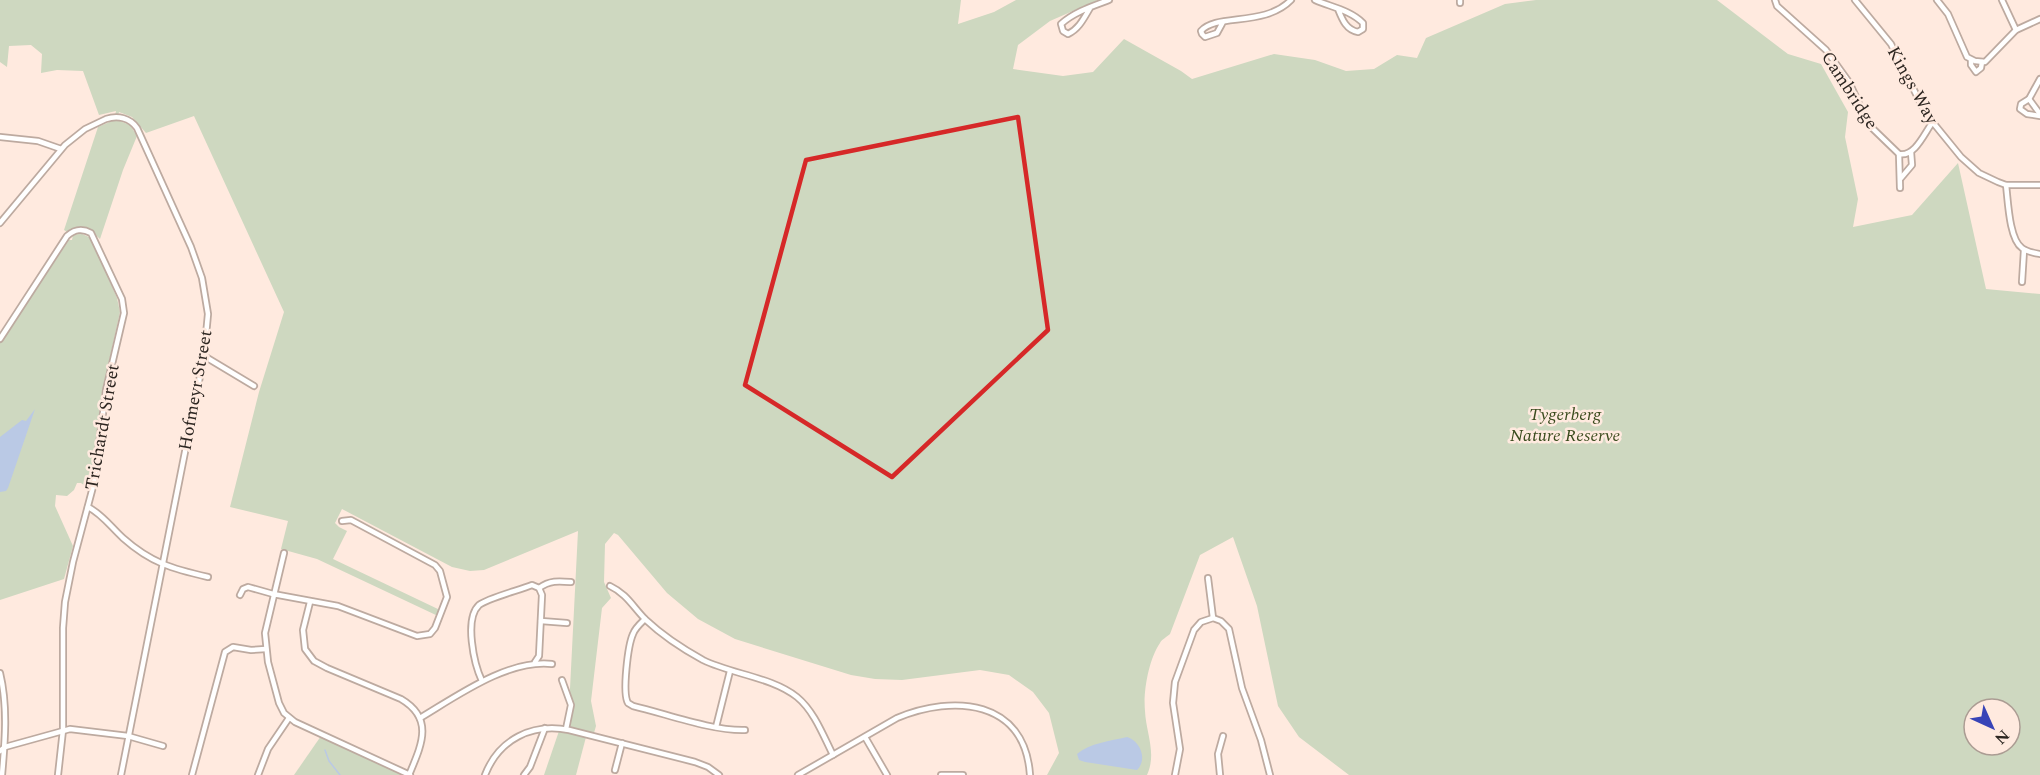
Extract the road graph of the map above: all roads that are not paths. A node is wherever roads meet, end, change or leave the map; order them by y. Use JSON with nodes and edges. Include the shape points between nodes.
{"nodes":[{"id":1,"x":1109,"y":0,"type":"edge"},
{"id":2,"x":1291,"y":0,"type":"edge"},
{"id":3,"x":1315,"y":0,"type":"edge"},
{"id":4,"x":1774,"y":0,"type":"edge"},
{"id":5,"x":1855,"y":0,"type":"edge"},
{"id":6,"x":1937,"y":0,"type":"edge"},
{"id":7,"x":2002,"y":0,"type":"edge"},
{"id":8,"x":1090,"y":8,"type":"junction"},
{"id":9,"x":1338,"y":9,"type":"junction"},
{"id":10,"x":2040,"y":20,"type":"edge"},
{"id":11,"x":1223,"y":22,"type":"junction"},
{"id":12,"x":2016,"y":30,"type":"junction"},
{"id":13,"x":1971,"y":60,"type":"junction"},
{"id":14,"x":1982,"y":62,"type":"junction"},
{"id":15,"x":2040,"y":79,"type":"edge"},
{"id":16,"x":2029,"y":99,"type":"junction"},
{"id":17,"x":2040,"y":115,"type":"edge"},
{"id":18,"x":1932,"y":123,"type":"junction"},
{"id":19,"x":0,"y":137,"type":"edge"},
{"id":20,"x":62,"y":149,"type":"junction"},
{"id":21,"x":1911,"y":152,"type":"junction"},
{"id":22,"x":1899,"y":154,"type":"junction"},
{"id":23,"x":1901,"y":178,"type":"junction"},
{"id":24,"x":2006,"y":184,"type":"junction"},
{"id":25,"x":2040,"y":185,"type":"edge"},
{"id":26,"x":1900,"y":188,"type":"dead end"},
{"id":27,"x":0,"y":223,"type":"edge"},
{"id":28,"x":2024,"y":250,"type":"junction"},
{"id":29,"x":2040,"y":254,"type":"edge"},
{"id":30,"x":2022,"y":282,"type":"dead end"},
{"id":31,"x":0,"y":338,"type":"edge"},
{"id":32,"x":204,"y":356,"type":"junction"},
{"id":33,"x":254,"y":386,"type":"dead end"},
{"id":34,"x":88,"y":507,"type":"junction"},
{"id":35,"x":342,"y":521,"type":"dead end"},
{"id":36,"x":284,"y":553,"type":"dead end"},
{"id":37,"x":162,"y":564,"type":"junction"},
{"id":38,"x":208,"y":578,"type":"dead end"},
{"id":39,"x":1208,"y":578,"type":"dead end"},
{"id":40,"x":572,"y":582,"type":"dead end"},
{"id":41,"x":610,"y":586,"type":"dead end"},
{"id":42,"x":539,"y":588,"type":"junction"},
{"id":43,"x":273,"y":594,"type":"junction"},
{"id":44,"x":240,"y":595,"type":"dead end"},
{"id":45,"x":310,"y":602,"type":"junction"},
{"id":46,"x":1213,"y":618,"type":"junction"},
{"id":47,"x":645,"y":619,"type":"junction"},
{"id":48,"x":541,"y":621,"type":"junction"},
{"id":49,"x":567,"y":622,"type":"dead end"},
{"id":50,"x":266,"y":649,"type":"junction"},
{"id":51,"x":535,"y":662,"type":"junction"},
{"id":52,"x":552,"y":664,"type":"dead end"},
{"id":53,"x":730,"y":671,"type":"junction"},
{"id":54,"x":0,"y":673,"type":"edge"},
{"id":55,"x":562,"y":680,"type":"dead end"},
{"id":56,"x":482,"y":681,"type":"junction"},
{"id":57,"x":289,"y":718,"type":"junction"},
{"id":58,"x":420,"y":718,"type":"junction"},
{"id":59,"x":717,"y":727,"type":"junction"},
{"id":60,"x":545,"y":728,"type":"junction"},
{"id":61,"x":566,"y":729,"type":"junction"},
{"id":62,"x":63,"y":730,"type":"junction"},
{"id":63,"x":745,"y":730,"type":"dead end"},
{"id":64,"x":128,"y":736,"type":"junction"},
{"id":65,"x":1222,"y":736,"type":"dead end"},
{"id":66,"x":865,"y":737,"type":"junction"},
{"id":67,"x":622,"y":743,"type":"junction"},
{"id":68,"x":163,"y":746,"type":"dead end"},
{"id":69,"x":5,"y":747,"type":"junction"},
{"id":70,"x":0,"y":752,"type":"edge"},
{"id":71,"x":833,"y":755,"type":"junction"},
{"id":72,"x":615,"y":770,"type":"dead end"},
{"id":73,"x":1,"y":773,"type":"edge"},
{"id":74,"x":58,"y":775,"type":"edge"},
{"id":75,"x":121,"y":775,"type":"edge"},
{"id":76,"x":192,"y":775,"type":"edge"},
{"id":77,"x":258,"y":775,"type":"edge"},
{"id":78,"x":409,"y":775,"type":"edge"},
{"id":79,"x":485,"y":775,"type":"edge"},
{"id":80,"x":524,"y":775,"type":"edge"},
{"id":81,"x":719,"y":775,"type":"edge"},
{"id":82,"x":798,"y":775,"type":"edge"},
{"id":83,"x":887,"y":775,"type":"edge"},
{"id":84,"x":941,"y":775,"type":"edge"},
{"id":85,"x":963,"y":775,"type":"edge"},
{"id":86,"x":1030,"y":775,"type":"edge"},
{"id":87,"x":1175,"y":775,"type":"edge"},
{"id":88,"x":1220,"y":775,"type":"edge"},
{"id":89,"x":1270,"y":775,"type":"edge"}],
"edges":[{"from":1,"to":8,"type":"street"},
{"from":2,"to":11,"type":"street","via":[[1268,14]]},
{"from":3,"to":9,"type":"street"},
{"from":4,"to":22,"type":"street","name":"Cambridge","via":[[1826,50],[1849,82],[1869,125]]},
{"from":5,"to":18,"type":"street","name":"Kings Way","via":[[1891,44]]},
{"from":6,"to":13,"type":"street"},
{"from":7,"to":12,"type":"street"},
{"from":8,"to":8,"type":"street","via":[[1063,22],[1063,31],[1074,30]]},
{"from":9,"to":9,"type":"street","via":[[1360,20],[1363,29],[1350,29]]},
{"from":10,"to":12,"type":"street"},
{"from":11,"to":11,"type":"street","via":[[1205,27],[1202,34],[1214,35]]},
{"from":12,"to":14,"type":"street"},
{"from":13,"to":14,"type":"street"},
{"from":13,"to":14,"type":"street","via":[[1976,72],[1982,68]]},
{"from":15,"to":16,"type":"street"},
{"from":16,"to":17,"type":"street"},
{"from":16,"to":17,"type":"street","via":[[2020,109]]},
{"from":18,"to":21,"type":"street"},
{"from":18,"to":24,"type":"street","name":"Kings Way","via":[[1973,168]]},
{"from":19,"to":20,"type":"street","via":[[38,141]]},
{"from":20,"to":27,"type":"street","name":"Hofmeyr Street"},
{"from":20,"to":32,"type":"street","name":"Hofmeyr Street","via":[[86,129],[113,117],[123,118],[137,128],[200,271],[208,314]]},
{"from":21,"to":22,"type":"street"},
{"from":21,"to":23,"type":"street","via":[[1912,165]]},
{"from":22,"to":23,"type":"street"},
{"from":23,"to":26,"type":"street"},
{"from":24,"to":25,"type":"street","name":"Kings Way"},
{"from":24,"to":28,"type":"street","via":[[2012,230]]},
{"from":28,"to":29,"type":"street"},
{"from":28,"to":30,"type":"street"},
{"from":31,"to":34,"type":"street","name":"Trichardt Street","via":[[67,236],[77,230],[91,233],[122,299],[124,313],[106,390],[97,471]]},
{"from":32,"to":33,"type":"street"},
{"from":32,"to":37,"type":"street","name":"Hofmeyr Street"},
{"from":34,"to":37,"type":"street","via":[[138,550]]},
{"from":34,"to":62,"type":"street","name":"Trichardt Street","via":[[65,602]]},
{"from":35,"to":45,"type":"street","via":[[351,520],[435,565],[447,591],[435,628],[430,634],[417,636],[351,609]]},
{"from":36,"to":43,"type":"street"},
{"from":37,"to":38,"type":"street"},
{"from":37,"to":64,"type":"street","name":"Hofmeyr Street"},
{"from":39,"to":46,"type":"street"},
{"from":40,"to":42,"type":"street","via":[[556,580]]},
{"from":41,"to":47,"type":"street","via":[[622,592]]},
{"from":42,"to":48,"type":"street"},
{"from":42,"to":56,"type":"street","via":[[532,585],[477,608],[471,633]]},
{"from":43,"to":44,"type":"street","via":[[246,587]]},
{"from":43,"to":45,"type":"street"},
{"from":43,"to":50,"type":"street","via":[[265,628]]},
{"from":45,"to":58,"type":"street","via":[[303,630],[305,649],[314,661],[401,699]]},
{"from":46,"to":87,"type":"street","via":[[1201,622],[1194,630],[1175,682],[1173,703],[1180,749]]},
{"from":46,"to":89,"type":"street","via":[[1229,629],[1242,688]]},
{"from":47,"to":53,"type":"street","via":[[675,643]]},
{"from":47,"to":59,"type":"street","via":[[630,641],[626,701]]},
{"from":48,"to":49,"type":"street"},
{"from":48,"to":51,"type":"street","via":[[539,656]]},
{"from":50,"to":57,"type":"street","via":[[279,703]]},
{"from":50,"to":76,"type":"street","via":[[233,647],[225,652]]},
{"from":51,"to":52,"type":"street"},
{"from":51,"to":56,"type":"street"},
{"from":53,"to":59,"type":"street"},
{"from":53,"to":71,"type":"street","via":[[777,686],[799,698]]},
{"from":54,"to":69,"type":"street"},
{"from":55,"to":61,"type":"street","via":[[571,705]]},
{"from":56,"to":58,"type":"street"},
{"from":57,"to":77,"type":"street","via":[[268,749]]},
{"from":57,"to":78,"type":"street"},
{"from":58,"to":78,"type":"street","via":[[422,742]]},
{"from":59,"to":63,"type":"street"},
{"from":60,"to":61,"type":"street"},
{"from":60,"to":79,"type":"street","via":[[509,741]]},
{"from":60,"to":80,"type":"street"},
{"from":61,"to":67,"type":"street"},
{"from":62,"to":64,"type":"street"},
{"from":62,"to":69,"type":"street"},
{"from":62,"to":74,"type":"street","name":"Trichardt Street"},
{"from":64,"to":68,"type":"street"},
{"from":64,"to":75,"type":"street","name":"Hofmeyr Street"},
{"from":65,"to":88,"type":"street","via":[[1218,754]]},
{"from":66,"to":71,"type":"street"},
{"from":66,"to":83,"type":"street"},
{"from":66,"to":86,"type":"street","via":[[912,712],[963,705],[982,708],[1000,716],[1015,730],[1024,747]]},
{"from":67,"to":72,"type":"street"},
{"from":67,"to":81,"type":"street","via":[[700,763]]},
{"from":69,"to":70,"type":"street"},
{"from":69,"to":73,"type":"street"},
{"from":71,"to":82,"type":"street"},
{"from":84,"to":85,"type":"street"}]}
